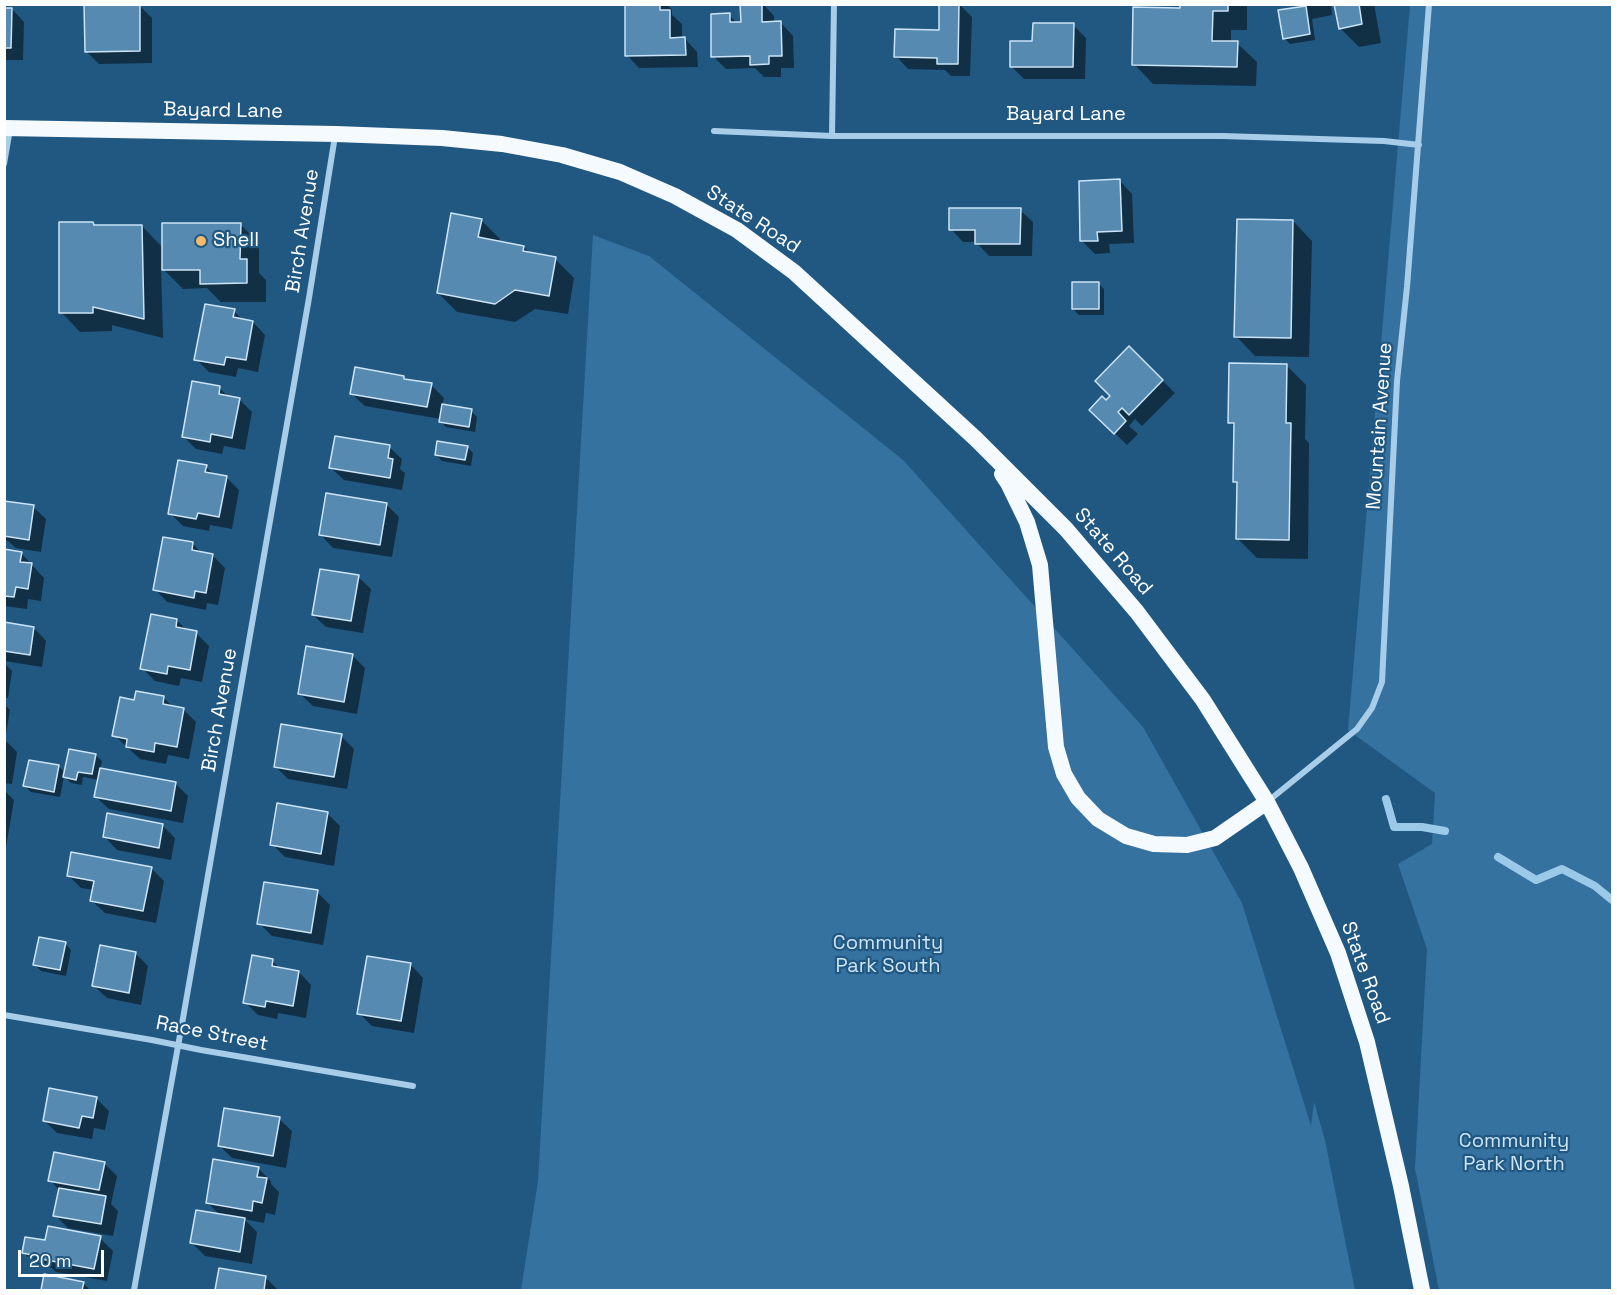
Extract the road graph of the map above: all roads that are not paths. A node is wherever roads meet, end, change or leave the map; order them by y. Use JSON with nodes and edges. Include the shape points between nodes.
{"nodes":[{"id":1,"x":834,"y":4,"type":"edge"},
{"id":2,"x":1429,"y":4,"type":"edge"},
{"id":3,"x":7,"y":128,"type":"edge"},
{"id":4,"x":714,"y":131,"type":"dead end"},
{"id":5,"x":336,"y":134,"type":"junction"},
{"id":6,"x":832,"y":136,"type":"junction"},
{"id":7,"x":442,"y":138,"type":"joint"},
{"id":8,"x":1419,"y":145,"type":"junction"},
{"id":9,"x":4,"y":164,"type":"edge"},
{"id":10,"x":976,"y":439,"type":"junction"},
{"id":11,"x":1267,"y":802,"type":"junction"},
{"id":12,"x":4,"y":1015,"type":"edge"},
{"id":13,"x":177,"y":1045,"type":"junction"},
{"id":14,"x":413,"y":1086,"type":"dead end"},
{"id":15,"x":134,"y":1290,"type":"edge"},
{"id":16,"x":1422,"y":1290,"type":"edge"}],
"edges":[{"from":1,"to":6,"type":"street"},
{"from":2,"to":8,"type":"street","name":"Mountain Avenue"},
{"from":3,"to":5,"type":"highway","name":"Bayard Lane"},
{"from":3,"to":9,"type":"street"},
{"from":4,"to":6,"type":"street","name":"Bayard Lane"},
{"from":5,"to":7,"type":"highway","name":"Bayard Lane"},
{"from":5,"to":13,"type":"street","name":"Birch Avenue"},
{"from":6,"to":8,"type":"street","name":"Bayard Lane","via":[[1222,136]]},
{"from":7,"to":10,"type":"highway","name":"State Road","via":[[562,155],[620,172],[737,230],[794,272]]},
{"from":8,"to":11,"type":"street","name":"Mountain Avenue","via":[[1398,381],[1382,682],[1372,708],[1357,729]]},
{"from":10,"to":11,"type":"highway","name":"State Road","via":[[1065,528],[1137,612],[1203,700]]},
{"from":10,"to":11,"type":"highway","via":[[1008,483],[1028,522],[1040,565],[1056,747],[1064,774],[1078,798],[1098,819],[1126,836],[1154,844],[1187,845],[1215,838]]},
{"from":11,"to":16,"type":"highway","name":"State Road","via":[[1338,953],[1367,1042]]},
{"from":12,"to":13,"type":"street","name":"Race Street"},
{"from":13,"to":14,"type":"street","name":"Race Street"},
{"from":13,"to":15,"type":"street","name":"Birch Avenue"}]}
